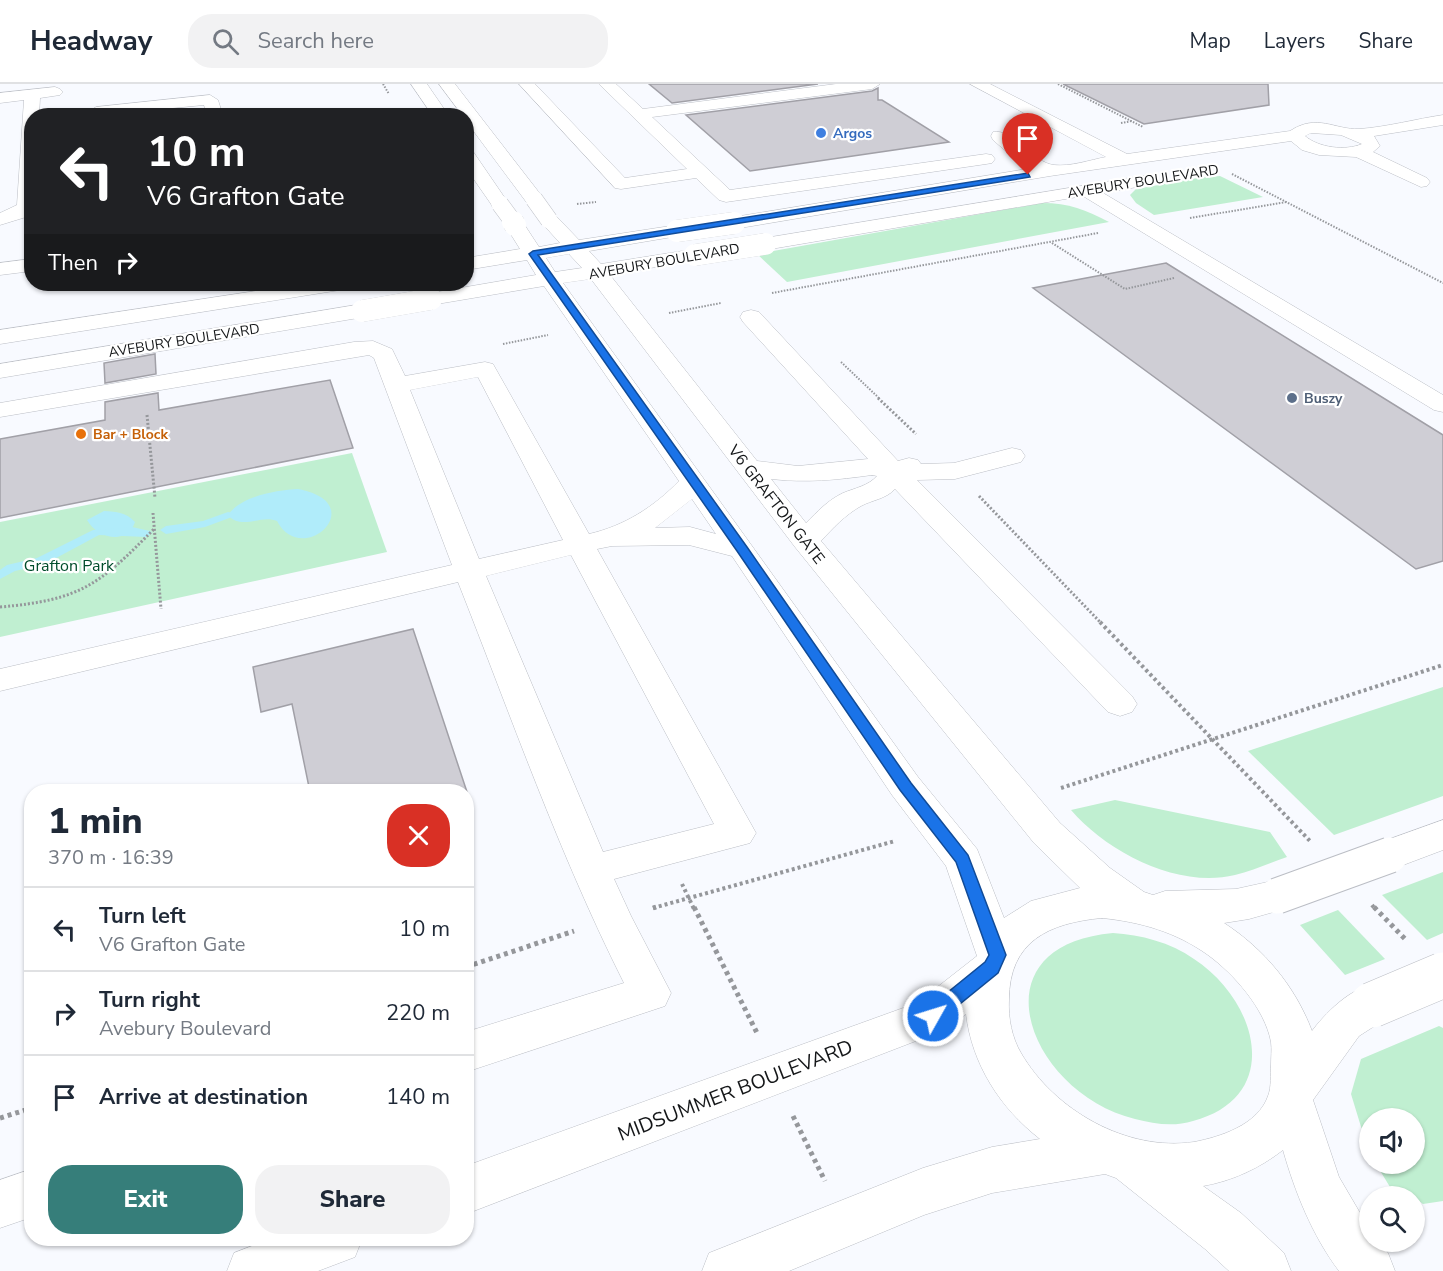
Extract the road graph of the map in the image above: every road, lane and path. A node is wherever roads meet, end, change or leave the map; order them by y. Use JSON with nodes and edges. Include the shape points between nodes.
{"nodes":[{"id":1,"x":418,"y":84,"type":"edge"},
{"id":2,"x":447,"y":84,"type":"edge"},
{"id":3,"x":527,"y":84,"type":"edge"},
{"id":4,"x":607,"y":84,"type":"edge"},
{"id":5,"x":872,"y":84,"type":"edge"},
{"id":6,"x":978,"y":84,"type":"edge"},
{"id":7,"x":1058,"y":84,"type":"edge"},
{"id":8,"x":55,"y":92,"type":"dead end"},
{"id":9,"x":33,"y":94,"type":"junction"},
{"id":10,"x":0,"y":98,"type":"edge"},
{"id":11,"x":1092,"y":102,"type":"dead end"},
{"id":12,"x":32,"y":108,"type":"edge"},
{"id":13,"x":134,"y":108,"type":"edge"},
{"id":14,"x":212,"y":108,"type":"edge"},
{"id":15,"x":435,"y":108,"type":"edge"},
{"id":16,"x":465,"y":108,"type":"edge"},
{"id":17,"x":640,"y":114,"type":"junction"},
{"id":18,"x":474,"y":120,"type":"edge"},
{"id":19,"x":1443,"y":120,"type":"edge"},
{"id":20,"x":1356,"y":134,"type":"junction"},
{"id":21,"x":1295,"y":135,"type":"junction"},
{"id":22,"x":999,"y":136,"type":"dead end"},
{"id":23,"x":1327,"y":151,"type":"junction"},
{"id":24,"x":1358,"y":152,"type":"junction"},
{"id":25,"x":1020,"y":154,"type":"junction"},
{"id":26,"x":1295,"y":156,"type":"dead end"},
{"id":27,"x":1126,"y":160,"type":"junction"},
{"id":28,"x":474,"y":166,"type":"edge"},
{"id":29,"x":1050,"y":171,"type":"junction"},
{"id":30,"x":700,"y":172,"type":"junction"},
{"id":31,"x":1163,"y":177,"type":"dead end"},
{"id":32,"x":1421,"y":182,"type":"dead end"},
{"id":33,"x":1085,"y":190,"type":"junction"},
{"id":34,"x":24,"y":209,"type":"edge"},
{"id":35,"x":1188,"y":218,"type":"dead end"},
{"id":36,"x":0,"y":219,"type":"edge"},
{"id":37,"x":1109,"y":231,"type":"dead end"},
{"id":38,"x":1051,"y":242,"type":"junction"},
{"id":39,"x":574,"y":247,"type":"junction"},
{"id":40,"x":533,"y":254,"type":"junction"},
{"id":41,"x":474,"y":263,"type":"edge"},
{"id":42,"x":24,"y":265,"type":"edge"},
{"id":43,"x":0,"y":269,"type":"edge"},
{"id":44,"x":1214,"y":269,"type":"junction"},
{"id":45,"x":597,"y":272,"type":"junction"},
{"id":46,"x":550,"y":280,"type":"junction"},
{"id":47,"x":1443,"y":283,"type":"edge"},
{"id":48,"x":296,"y":291,"type":"edge"},
{"id":49,"x":779,"y":301,"type":"dead end"},
{"id":50,"x":751,"y":317,"type":"dead end"},
{"id":51,"x":0,"y":338,"type":"edge"},
{"id":52,"x":837,"y":357,"type":"dead end"},
{"id":53,"x":0,"y":371,"type":"edge"},
{"id":54,"x":395,"y":385,"type":"junction"},
{"id":55,"x":1443,"y":405,"type":"edge"},
{"id":56,"x":0,"y":410,"type":"edge"},
{"id":57,"x":1004,"y":448,"type":"dead end"},
{"id":58,"x":945,"y":462,"type":"junction"},
{"id":59,"x":748,"y":468,"type":"junction"},
{"id":60,"x":895,"y":473,"type":"junction"},
{"id":61,"x":693,"y":483,"type":"junction"},
{"id":62,"x":153,"y":513,"type":"dead end"},
{"id":63,"x":155,"y":528,"type":"junction"},
{"id":64,"x":612,"y":537,"type":"junction"},
{"id":65,"x":805,"y":541,"type":"junction"},
{"id":66,"x":580,"y":544,"type":"junction"},
{"id":67,"x":742,"y":550,"type":"junction"},
{"id":68,"x":468,"y":569,"type":"junction"},
{"id":69,"x":0,"y":607,"type":"edge"},
{"id":70,"x":163,"y":642,"type":"junction"},
{"id":71,"x":1443,"y":665,"type":"edge"},
{"id":72,"x":0,"y":680,"type":"edge"},
{"id":73,"x":1120,"y":704,"type":"dead end"},
{"id":74,"x":1212,"y":741,"type":"junction"},
{"id":75,"x":1055,"y":790,"type":"dead end"},
{"id":76,"x":1443,"y":834,"type":"edge"},
{"id":77,"x":895,"y":841,"type":"dead end"},
{"id":78,"x":1311,"y":843,"type":"dead end"},
{"id":79,"x":666,"y":851,"type":"junction"},
{"id":80,"x":591,"y":870,"type":"junction"},
{"id":81,"x":689,"y":898,"type":"junction"},
{"id":82,"x":1369,"y":902,"type":"dead end"},
{"id":83,"x":1138,"y":906,"type":"junction"},
{"id":84,"x":1410,"y":944,"type":"dead end"},
{"id":85,"x":994,"y":961,"type":"junction"},
{"id":86,"x":1443,"y":975,"type":"edge"},
{"id":87,"x":762,"y":1042,"type":"dead end"},
{"id":88,"x":474,"y":1049,"type":"edge"},
{"id":89,"x":1292,"y":1094,"type":"junction"},
{"id":90,"x":24,"y":1110,"type":"edge"},
{"id":91,"x":793,"y":1116,"type":"dead end"},
{"id":92,"x":0,"y":1118,"type":"edge"},
{"id":93,"x":1117,"y":1155,"type":"junction"},
{"id":94,"x":825,"y":1181,"type":"dead end"},
{"id":95,"x":474,"y":1187,"type":"edge"},
{"id":96,"x":24,"y":1196,"type":"edge"},
{"id":97,"x":0,"y":1204,"type":"edge"},
{"id":98,"x":318,"y":1246,"type":"edge"},
{"id":99,"x":252,"y":1271,"type":"edge"},
{"id":100,"x":727,"y":1271,"type":"edge"},
{"id":101,"x":1266,"y":1271,"type":"edge"},
{"id":102,"x":1370,"y":1271,"type":"edge"}],
"edges":[{"from":1,"to":15,"type":"street"},
{"from":2,"to":16,"type":"street","name":"V6 GRAFTON GATE","bridge":true},
{"from":3,"to":30,"type":"street","via":[[621,184]]},
{"from":4,"to":17,"type":"street"},
{"from":5,"to":17,"type":"street"},
{"from":6,"to":27,"type":"street"},
{"from":7,"to":11,"type":"path"},
{"from":8,"to":9,"type":"street"},
{"from":9,"to":10,"type":"street"},
{"from":9,"to":12,"type":"street"},
{"from":13,"to":14,"type":"street","via":[[210,100]]},
{"from":17,"to":30,"type":"street"},
{"from":18,"to":39,"type":"street","name":"V6 GRAFTON GATE","bridge":true},
{"from":19,"to":20,"type":"street","name":"AVEBURY BOULEVARD"},
{"from":20,"to":21,"type":"street","name":"AVEBURY BOULEVARD","via":[[1323,128],[1305,129]]},
{"from":20,"to":24,"type":"street","via":[[1369,140],[1371,146]]},
{"from":21,"to":23,"type":"street","via":[[1303,144]]},
{"from":21,"to":27,"type":"street","name":"AVEBURY BOULEVARD"},
{"from":22,"to":25,"type":"street"},
{"from":23,"to":24,"type":"street"},
{"from":23,"to":26,"type":"street"},
{"from":24,"to":32,"type":"street"},
{"from":25,"to":29,"type":"street"},
{"from":25,"to":30,"type":"street","via":[[726,196]]},
{"from":27,"to":29,"type":"street","name":"AVEBURY BOULEVARD"},
{"from":28,"to":40,"type":"street","bridge":true},
{"from":29,"to":39,"type":"street","name":"AVEBURY BOULEVARD","bridge":true},
{"from":31,"to":33,"type":"street","name":"AVEBURY BOULEVARD"},
{"from":33,"to":44,"type":"street"},
{"from":33,"to":45,"type":"street","name":"AVEBURY BOULEVARD","bridge":true},
{"from":34,"to":36,"type":"street"},
{"from":35,"to":47,"type":"path","via":[[1287,202]]},
{"from":37,"to":38,"type":"path"},
{"from":38,"to":44,"type":"path","via":[[1125,289]]},
{"from":38,"to":49,"type":"path","via":[[771,293]]},
{"from":39,"to":40,"type":"street","name":"AVEBURY BOULEVARD"},
{"from":39,"to":45,"type":"street","name":"V6 GRAFTON GATE"},
{"from":40,"to":41,"type":"street","name":"AVEBURY BOULEVARD"},
{"from":40,"to":46,"type":"street"},
{"from":42,"to":43,"type":"street"},
{"from":44,"to":55,"type":"street"},
{"from":45,"to":46,"type":"street","name":"AVEBURY BOULEVARD"},
{"from":45,"to":59,"type":"street","name":"V6 GRAFTON GATE"},
{"from":46,"to":53,"type":"street","name":"AVEBURY BOULEVARD","bridge":true},
{"from":46,"to":61,"type":"street"},
{"from":48,"to":51,"type":"street","name":"AVEBURY BOULEVARD"},
{"from":50,"to":60,"type":"street"},
{"from":52,"to":58,"type":"path"},
{"from":54,"to":56,"type":"street","via":[[384,354],[365,348]]},
{"from":54,"to":66,"type":"street","via":[[485,369]]},
{"from":54,"to":68,"type":"street"},
{"from":57,"to":58,"type":"street"},
{"from":58,"to":60,"type":"street"},
{"from":58,"to":74,"type":"path"},
{"from":59,"to":60,"type":"street","via":[[798,474],[872,466]]},
{"from":59,"to":65,"type":"street","name":"V6 GRAFTON GATE"},
{"from":60,"to":65,"type":"street","via":[[881,488],[832,513]]},
{"from":60,"to":73,"type":"street"},
{"from":61,"to":64,"type":"street","via":[[657,517]]},
{"from":61,"to":67,"type":"street"},
{"from":62,"to":63,"type":"path"},
{"from":63,"to":69,"type":"path","via":[[98,580],[70,596]]},
{"from":63,"to":70,"type":"path"},
{"from":64,"to":66,"type":"street"},
{"from":64,"to":67,"type":"street","via":[[690,536]]},
{"from":65,"to":83,"type":"street","name":"V6 GRAFTON GATE","via":[[1047,833],[1096,879]]},
{"from":66,"to":68,"type":"street"},
{"from":66,"to":79,"type":"street","via":[[737,833]]},
{"from":67,"to":85,"type":"street","via":[[905,786],[963,860]]},
{"from":68,"to":70,"type":"street"},
{"from":68,"to":80,"type":"street"},
{"from":70,"to":72,"type":"street"},
{"from":71,"to":74,"type":"path"},
{"from":74,"to":75,"type":"path"},
{"from":74,"to":78,"type":"path"},
{"from":76,"to":83,"type":"street","bridge":true,"via":[[1254,905]]},
{"from":77,"to":81,"type":"path"},
{"from":79,"to":80,"type":"street"},
{"from":79,"to":81,"type":"path"},
{"from":80,"to":88,"type":"street","via":[[650,993]]},
{"from":81,"to":87,"type":"path"},
{"from":82,"to":84,"type":"path"},
{"from":83,"to":85,"type":"street","name":"MIDSUMMER BOULEVARD","via":[[1102,902],[1051,911],[1020,929]]},
{"from":83,"to":89,"type":"street","via":[[1194,925],[1239,956],[1273,997],[1293,1042]]},
{"from":85,"to":93,"type":"street","via":[[987,1010],[990,1033],[1005,1067],[1030,1101],[1064,1130]]},
{"from":85,"to":95,"type":"street","name":"MIDSUMMER BOULEVARD","via":[[933,1016]]},
{"from":86,"to":89,"type":"street","bridge":true,"via":[[1372,1005],[1344,1023]]},
{"from":89,"to":93,"type":"street","via":[[1277,1123],[1258,1143],[1231,1157],[1200,1165],[1166,1166]]},
{"from":89,"to":102,"type":"street","via":[[1318,1187],[1347,1240]]},
{"from":90,"to":92,"type":"path"},
{"from":91,"to":94,"type":"path"},
{"from":93,"to":100,"type":"street","via":[[992,1170],[923,1192]]},
{"from":93,"to":101,"type":"street","via":[[1223,1231]]},
{"from":96,"to":97,"type":"street"},
{"from":98,"to":99,"type":"street"}]}
